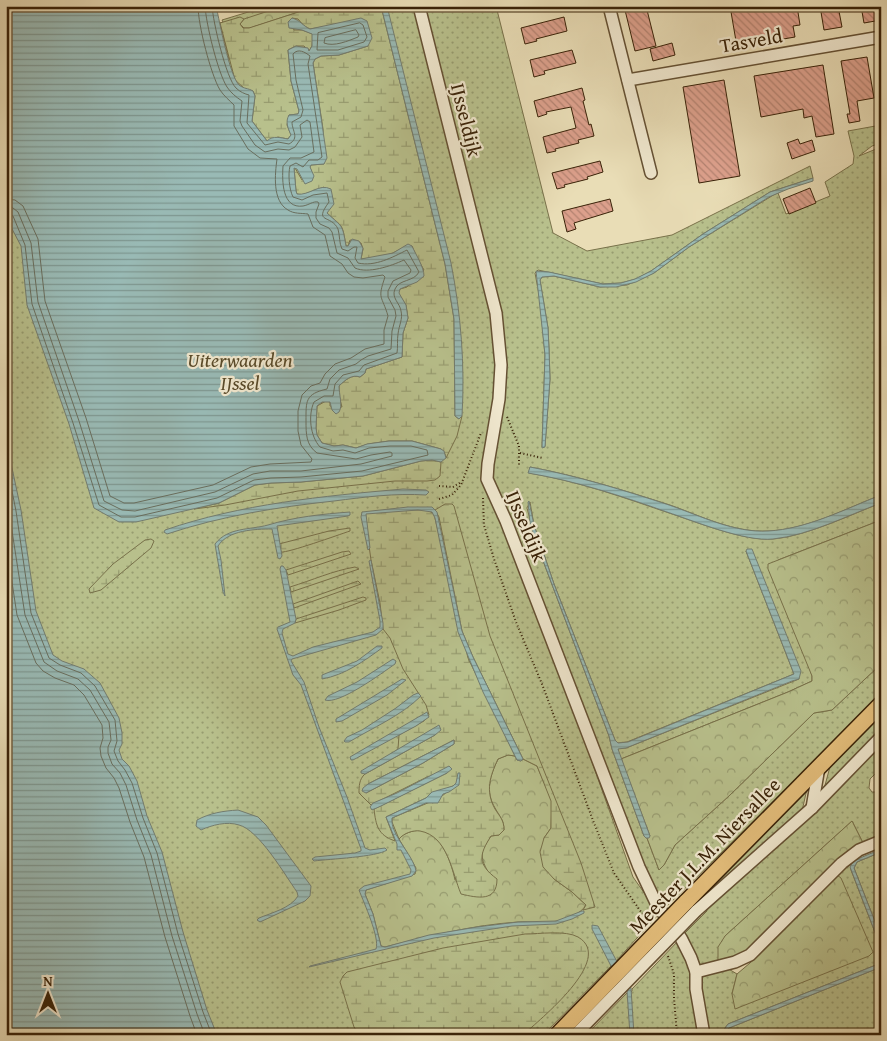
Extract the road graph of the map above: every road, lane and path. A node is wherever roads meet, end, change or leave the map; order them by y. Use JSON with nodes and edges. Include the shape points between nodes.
{"nodes":[{"id":1,"x":419,"y":6,"type":"edge"},
{"id":2,"x":609,"y":6,"type":"edge"},
{"id":3,"x":881,"y":37,"type":"edge"},
{"id":4,"x":628,"y":80,"type":"junction"},
{"id":5,"x":651,"y":173,"type":"dead end"},
{"id":6,"x":520,"y":453,"type":"dead end"},
{"id":7,"x":543,"y":458,"type":"dead end"},
{"id":8,"x":487,"y":479,"type":"junction"},
{"id":9,"x":462,"y":481,"type":"dead end"},
{"id":10,"x":439,"y":486,"type":"dead end"},
{"id":11,"x":881,"y":704,"type":"edge"},
{"id":12,"x":881,"y":736,"type":"edge"},
{"id":13,"x":819,"y":767,"type":"junction"},
{"id":14,"x":812,"y":808,"type":"junction"},
{"id":15,"x":881,"y":841,"type":"edge"},
{"id":16,"x":691,"y":906,"type":"junction"},
{"id":17,"x":652,"y":929,"type":"dead end"},
{"id":18,"x":666,"y":952,"type":"dead end"},
{"id":19,"x":696,"y":972,"type":"junction"},
{"id":20,"x":557,"y":1035,"type":"edge"},
{"id":21,"x":575,"y":1035,"type":"edge"},
{"id":22,"x":677,"y":1035,"type":"edge"},
{"id":23,"x":704,"y":1035,"type":"edge"}],
"edges":[{"from":1,"to":8,"type":"street","name":"IJsseldijk","via":[[496,313],[499,399]]},
{"from":2,"to":4,"type":"street"},
{"from":3,"to":4,"type":"street","name":"Tasveld"},
{"from":4,"to":5,"type":"street"},
{"from":6,"to":7,"type":"path"},
{"from":8,"to":17,"type":"path","via":[[482,506],[484,525],[516,622],[614,873]]},
{"from":8,"to":19,"type":"street","name":"IJsseldijk","via":[[639,867],[657,905],[687,948]]},
{"from":9,"to":10,"type":"path","via":[[453,486]]},
{"from":11,"to":13,"type":"main road","name":"Meester J.L.M. Niersallee"},
{"from":12,"to":14,"type":"street","name":"Meester J.L.M. Niersallee"},
{"from":13,"to":14,"type":"street"},
{"from":13,"to":16,"type":"main road","name":"Meester J.L.M. Niersallee"},
{"from":14,"to":16,"type":"street","name":"Meester J.L.M. Niersallee"},
{"from":15,"to":19,"type":"street","via":[[859,850],[842,863],[750,955]]},
{"from":16,"to":20,"type":"main road","name":"Meester J.L.M. Niersallee","bridge":true},
{"from":16,"to":21,"type":"street","name":"Meester J.L.M. Niersallee","bridge":true},
{"from":18,"to":22,"type":"path","via":[[674,974]]},
{"from":19,"to":23,"type":"street","name":"IJsseldijk"}]}
